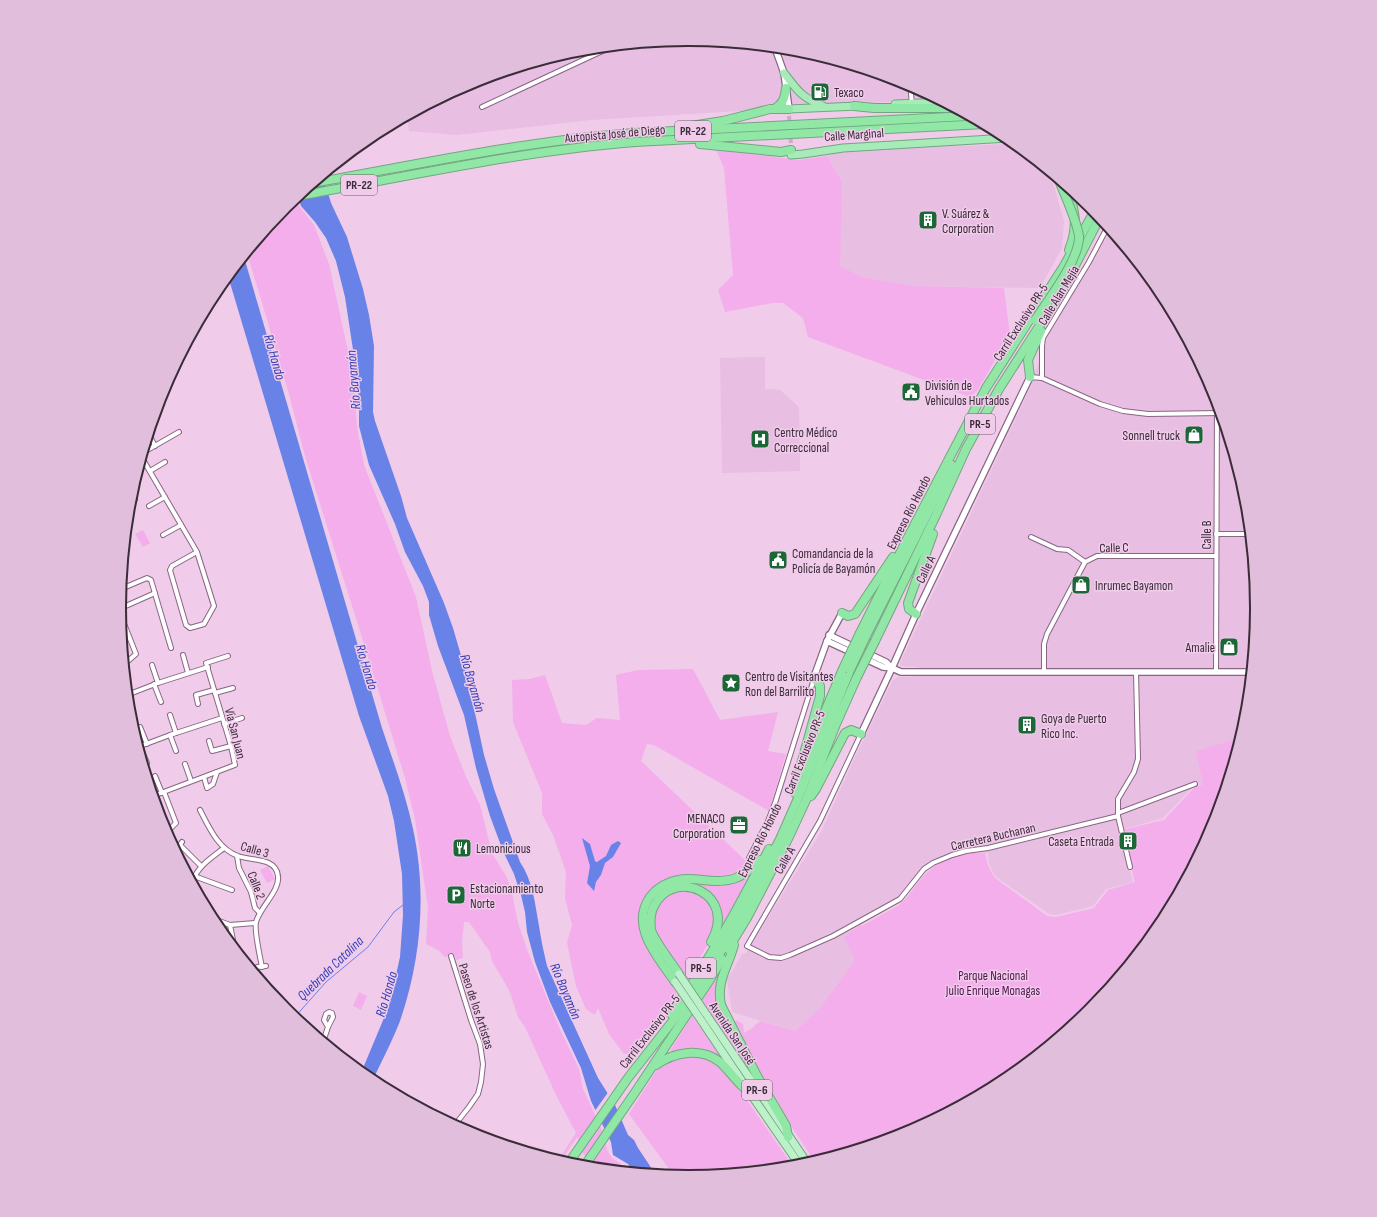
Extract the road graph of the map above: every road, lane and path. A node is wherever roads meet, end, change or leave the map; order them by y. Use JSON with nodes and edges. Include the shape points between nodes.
{"nodes":[{"id":1,"x":777,"y":53,"type":"edge"},
{"id":2,"x":595,"y":54,"type":"edge"},
{"id":3,"x":784,"y":73,"type":"junction"},
{"id":4,"x":786,"y":88,"type":"junction"},
{"id":5,"x":911,"y":92,"type":"edge"},
{"id":6,"x":934,"y":103,"type":"edge"},
{"id":7,"x":912,"y":104,"type":"junction"},
{"id":8,"x":854,"y":106,"type":"junction"},
{"id":9,"x":482,"y":107,"type":"dead end"},
{"id":10,"x":825,"y":107,"type":"junction"},
{"id":11,"x":945,"y":108,"type":"edge"},
{"id":12,"x":774,"y":109,"type":"junction"},
{"id":13,"x":789,"y":112,"type":"junction"},
{"id":14,"x":961,"y":117,"type":"edge"},
{"id":15,"x":969,"y":120,"type":"edge"},
{"id":16,"x":975,"y":124,"type":"edge"},
{"id":17,"x":795,"y":130,"type":"junction"},
{"id":18,"x":634,"y":133,"type":"junction"},
{"id":19,"x":997,"y":139,"type":"edge"},
{"id":20,"x":635,"y":142,"type":"junction"},
{"id":21,"x":791,"y":149,"type":"joint"},
{"id":22,"x":324,"y":181,"type":"edge"},
{"id":23,"x":1062,"y":189,"type":"edge"},
{"id":24,"x":309,"y":194,"type":"edge"},
{"id":25,"x":1070,"y":196,"type":"edge"},
{"id":26,"x":1091,"y":217,"type":"edge"},
{"id":27,"x":1097,"y":223,"type":"edge"},
{"id":28,"x":1105,"y":232,"type":"edge"},
{"id":29,"x":1064,"y":266,"type":"junction"},
{"id":30,"x":1063,"y":289,"type":"junction"},
{"id":31,"x":1030,"y":377,"type":"junction"},
{"id":32,"x":1042,"y":378,"type":"junction"},
{"id":33,"x":1216,"y":413,"type":"edge"},
{"id":34,"x":1216,"y":415,"type":"edge"},
{"id":35,"x":179,"y":432,"type":"dead end"},
{"id":36,"x":152,"y":441,"type":"edge"},
{"id":37,"x":155,"y":446,"type":"junction"},
{"id":38,"x":149,"y":449,"type":"edge"},
{"id":39,"x":165,"y":462,"type":"dead end"},
{"id":40,"x":145,"y":463,"type":"edge"},
{"id":41,"x":150,"y":471,"type":"junction"},
{"id":42,"x":165,"y":497,"type":"junction"},
{"id":43,"x":149,"y":506,"type":"dead end"},
{"id":44,"x":936,"y":515,"type":"junction"},
{"id":45,"x":181,"y":525,"type":"junction"},
{"id":46,"x":1216,"y":534,"type":"junction"},
{"id":47,"x":1246,"y":534,"type":"edge"},
{"id":48,"x":163,"y":535,"type":"dead end"},
{"id":49,"x":1031,"y":537,"type":"dead end"},
{"id":50,"x":905,"y":543,"type":"junction"},
{"id":51,"x":197,"y":552,"type":"junction"},
{"id":52,"x":1216,"y":556,"type":"junction"},
{"id":53,"x":1085,"y":562,"type":"junction"},
{"id":54,"x":127,"y":586,"type":"edge"},
{"id":55,"x":155,"y":593,"type":"junction"},
{"id":56,"x":126,"y":607,"type":"edge"},
{"id":57,"x":842,"y":613,"type":"joint"},
{"id":58,"x":916,"y":614,"type":"junction"},
{"id":59,"x":127,"y":630,"type":"edge"},
{"id":60,"x":863,"y":634,"type":"junction"},
{"id":61,"x":828,"y":638,"type":"junction"},
{"id":62,"x":171,"y":648,"type":"dead end"},
{"id":63,"x":183,"y":655,"type":"dead end"},
{"id":64,"x":228,"y":656,"type":"dead end"},
{"id":65,"x":129,"y":660,"type":"edge"},
{"id":66,"x":152,"y":665,"type":"dead end"},
{"id":67,"x":208,"y":667,"type":"junction"},
{"id":68,"x":892,"y":668,"type":"junction"},
{"id":69,"x":846,"y":670,"type":"junction"},
{"id":70,"x":1044,"y":672,"type":"junction"},
{"id":71,"x":1136,"y":672,"type":"junction"},
{"id":72,"x":1216,"y":672,"type":"junction"},
{"id":73,"x":1247,"y":672,"type":"edge"},
{"id":74,"x":188,"y":673,"type":"junction"},
{"id":75,"x":814,"y":677,"type":"junction"},
{"id":76,"x":156,"y":684,"type":"junction"},
{"id":77,"x":233,"y":688,"type":"dead end"},
{"id":78,"x":215,"y":691,"type":"junction"},
{"id":79,"x":133,"y":692,"type":"edge"},
{"id":80,"x":161,"y":702,"type":"dead end"},
{"id":81,"x":198,"y":704,"type":"dead end"},
{"id":82,"x":170,"y":715,"type":"dead end"},
{"id":83,"x":222,"y":718,"type":"junction"},
{"id":84,"x":242,"y":718,"type":"dead end"},
{"id":85,"x":224,"y":724,"type":"junction"},
{"id":86,"x":140,"y":727,"type":"dead end"},
{"id":87,"x":176,"y":733,"type":"junction"},
{"id":88,"x":861,"y":734,"type":"junction"},
{"id":89,"x":170,"y":735,"type":"junction"},
{"id":90,"x":209,"y":741,"type":"dead end"},
{"id":91,"x":147,"y":744,"type":"junction"},
{"id":92,"x":143,"y":745,"type":"edge"},
{"id":93,"x":231,"y":746,"type":"junction"},
{"id":94,"x":176,"y":752,"type":"dead end"},
{"id":95,"x":185,"y":764,"type":"dead end"},
{"id":96,"x":217,"y":772,"type":"junction"},
{"id":97,"x":155,"y":776,"type":"dead end"},
{"id":98,"x":204,"y":777,"type":"junction"},
{"id":99,"x":191,"y":781,"type":"junction"},
{"id":100,"x":1195,"y":784,"type":"dead end"},
{"id":101,"x":163,"y":792,"type":"junction"},
{"id":102,"x":158,"y":794,"type":"edge"},
{"id":103,"x":795,"y":794,"type":"junction"},
{"id":104,"x":804,"y":805,"type":"junction"},
{"id":105,"x":200,"y":810,"type":"dead end"},
{"id":106,"x":1118,"y":814,"type":"junction"},
{"id":107,"x":171,"y":828,"type":"edge"},
{"id":108,"x":182,"y":842,"type":"dead end"},
{"id":109,"x":224,"y":848,"type":"junction"},
{"id":110,"x":766,"y":854,"type":"junction"},
{"id":111,"x":237,"y":856,"type":"junction"},
{"id":112,"x":749,"y":858,"type":"dead end"},
{"id":113,"x":201,"y":866,"type":"junction"},
{"id":114,"x":1130,"y":867,"type":"dead end"},
{"id":115,"x":194,"y":876,"type":"joint"},
{"id":116,"x":232,"y":890,"type":"dead end"},
{"id":117,"x":260,"y":913,"type":"junction"},
{"id":118,"x":222,"y":922,"type":"edge"},
{"id":119,"x":256,"y":923,"type":"junction"},
{"id":120,"x":230,"y":925,"type":"junction"},
{"id":121,"x":736,"y":936,"type":"junction"},
{"id":122,"x":232,"y":937,"type":"edge"},
{"id":123,"x":747,"y":946,"type":"joint"},
{"id":124,"x":451,"y":956,"type":"dead end"},
{"id":125,"x":262,"y":967,"type":"dead end"},
{"id":126,"x":677,"y":978,"type":"junction"},
{"id":127,"x":685,"y":995,"type":"junction"},
{"id":128,"x":328,"y":1027,"type":"dead end"},
{"id":129,"x":325,"y":1037,"type":"edge"},
{"id":130,"x":652,"y":1067,"type":"junction"},
{"id":131,"x":627,"y":1077,"type":"junction"},
{"id":132,"x":748,"y":1091,"type":"junction"},
{"id":133,"x":458,"y":1121,"type":"edge"},
{"id":134,"x":788,"y":1137,"type":"junction"},
{"id":135,"x":571,"y":1158,"type":"edge"},
{"id":136,"x":804,"y":1159,"type":"edge"},
{"id":137,"x":796,"y":1160,"type":"edge"},
{"id":138,"x":587,"y":1161,"type":"edge"}],
"edges":[{"from":1,"to":3,"type":"street"},
{"from":2,"to":9,"type":"street"},
{"from":3,"to":4,"type":"street"},
{"from":3,"to":10,"type":"highway","via":[[809,100]]},
{"from":4,"to":12,"type":"highway","via":[[783,102]]},
{"from":4,"to":13,"type":"street"},
{"from":5,"to":7,"type":"street"},
{"from":6,"to":7,"type":"highway"},
{"from":7,"to":8,"type":"highway"},
{"from":8,"to":10,"type":"highway"},
{"from":8,"to":11,"type":"highway"},
{"from":10,"to":13,"type":"highway"},
{"from":12,"to":13,"type":"highway"},
{"from":12,"to":18,"type":"highway","via":[[723,121]]},
{"from":14,"to":17,"type":"highway","name":"Autopista José de Diego","number":"PR-22"},
{"from":15,"to":17,"type":"highway"},
{"from":16,"to":17,"type":"highway","name":"Autopista José de Diego","number":"PR-22"},
{"from":17,"to":18,"type":"highway","name":"Autopista José de Diego","number":"PR-22"},
{"from":17,"to":20,"type":"highway","name":"Autopista José de Diego","number":"PR-22"},
{"from":18,"to":22,"type":"highway","name":"Autopista José de Diego","number":"PR-22","via":[[550,141]]},
{"from":19,"to":21,"type":"highway","name":"Calle Marginal","via":[[843,148],[803,154]]},
{"from":20,"to":21,"type":"highway","via":[[713,144],[781,152]]},
{"from":20,"to":24,"type":"highway","name":"Autopista José de Diego","number":"PR-22","via":[[537,153]]},
{"from":23,"to":60,"type":"highway","name":"Carril Exclusivo PR-5","bridge":true,"via":[[1077,227],[1078,244],[1072,262],[983,404]]},
{"from":25,"to":29,"type":"highway","via":[[1076,223]]},
{"from":26,"to":29,"type":"highway","name":"Expreso Río Hondo","number":"PR-5"},
{"from":27,"to":30,"type":"highway","name":"Expreso Río Hondo","number":"PR-5"},
{"from":28,"to":32,"type":"street","name":"Calle Alan Mejía","via":[[1043,338]]},
{"from":29,"to":50,"type":"highway","name":"Expreso Río Hondo","number":"PR-5","via":[[986,388]]},
{"from":30,"to":31,"type":"highway","via":[[1029,356]]},
{"from":30,"to":44,"type":"highway","name":"Expreso Río Hondo","number":"PR-5","via":[[999,389],[966,449]]},
{"from":31,"to":32,"type":"street"},
{"from":31,"to":58,"type":"street","name":"Calle A"},
{"from":32,"to":33,"type":"street","via":[[1100,404],[1123,411],[1148,414]]},
{"from":34,"to":46,"type":"street","name":"Calle B"},
{"from":35,"to":37,"type":"street"},
{"from":36,"to":37,"type":"street"},
{"from":37,"to":38,"type":"street"},
{"from":39,"to":41,"type":"street"},
{"from":40,"to":41,"type":"street"},
{"from":41,"to":42,"type":"street"},
{"from":42,"to":43,"type":"street"},
{"from":42,"to":45,"type":"street"},
{"from":44,"to":58,"type":"highway","via":[[934,529],[908,603],[909,609]]},
{"from":44,"to":104,"type":"highway","name":"Expreso Río Hondo","number":"PR-5","bridge":true,"via":[[857,677]]},
{"from":45,"to":48,"type":"street"},
{"from":45,"to":51,"type":"street"},
{"from":46,"to":47,"type":"street"},
{"from":46,"to":52,"type":"street","name":"Calle B"},
{"from":49,"to":53,"type":"street","via":[[1057,549],[1068,550]]},
{"from":50,"to":57,"type":"highway","via":[[898,549],[855,614],[848,616]]},
{"from":50,"to":60,"type":"highway","name":"Expreso Río Hondo","number":"PR-5"},
{"from":51,"to":51,"type":"street","via":[[214,606],[204,624],[190,628],[186,625],[170,570],[172,566]]},
{"from":52,"to":53,"type":"street","name":"Calle C","via":[[1097,556]]},
{"from":52,"to":72,"type":"street","name":"Calle B"},
{"from":53,"to":70,"type":"street","name":"Calle C","via":[[1046,634]]},
{"from":54,"to":55,"type":"street","via":[[148,578]]},
{"from":55,"to":56,"type":"street"},
{"from":55,"to":62,"type":"street"},
{"from":57,"to":61,"type":"street"},
{"from":58,"to":68,"type":"street","name":"Calle A"},
{"from":59,"to":65,"type":"street","via":[[136,654]]},
{"from":60,"to":69,"type":"highway","name":"Expreso Río Hondo","number":"PR-5","bridge":true},
{"from":61,"to":68,"type":"street","via":[[883,667]]},
{"from":61,"to":75,"type":"street"},
{"from":63,"to":74,"type":"street"},
{"from":64,"to":67,"type":"street","via":[[206,662]]},
{"from":66,"to":76,"type":"street"},
{"from":67,"to":74,"type":"street"},
{"from":67,"to":78,"type":"street","name":"Vía San Juan"},
{"from":68,"to":70,"type":"street","via":[[901,672]]},
{"from":68,"to":88,"type":"street","name":"Calle A"},
{"from":69,"to":103,"type":"highway","name":"Expreso Río Hondo","number":"PR-5","via":[[821,721]]},
{"from":69,"to":131,"type":"highway","name":"Carril Exclusivo PR-5","via":[[791,814],[727,940],[686,1004]]},
{"from":70,"to":71,"type":"street"},
{"from":71,"to":72,"type":"street"},
{"from":71,"to":106,"type":"street","via":[[1138,759],[1134,772],[1118,799]]},
{"from":72,"to":73,"type":"street"},
{"from":74,"to":76,"type":"street"},
{"from":75,"to":103,"type":"highway","via":[[820,686],[820,693]]},
{"from":75,"to":112,"type":"street","via":[[775,803]]},
{"from":76,"to":79,"type":"street"},
{"from":76,"to":80,"type":"street"},
{"from":77,"to":78,"type":"street"},
{"from":78,"to":81,"type":"street","via":[[196,695]]},
{"from":78,"to":83,"type":"street","name":"Vía San Juan"},
{"from":82,"to":87,"type":"street"},
{"from":83,"to":85,"type":"street","name":"Vía San Juan"},
{"from":83,"to":87,"type":"street"},
{"from":84,"to":85,"type":"street"},
{"from":85,"to":93,"type":"street","name":"Vía San Juan"},
{"from":86,"to":91,"type":"street"},
{"from":87,"to":89,"type":"street"},
{"from":88,"to":104,"type":"highway","via":[[851,730],[845,733],[816,789]]},
{"from":88,"to":123,"type":"street","name":"Calle A","via":[[820,821]]},
{"from":89,"to":91,"type":"street"},
{"from":89,"to":94,"type":"street"},
{"from":90,"to":93,"type":"street","via":[[212,751]]},
{"from":91,"to":92,"type":"street"},
{"from":93,"to":96,"type":"street","name":"Vía San Juan","via":[[235,766]]},
{"from":95,"to":99,"type":"street"},
{"from":96,"to":98,"type":"street","name":"Vía San Juan"},
{"from":96,"to":98,"type":"street","via":[[213,784],[207,788]]},
{"from":97,"to":101,"type":"street"},
{"from":98,"to":99,"type":"street","name":"Vía San Juan"},
{"from":99,"to":101,"type":"street","name":"Vía San Juan"},
{"from":100,"to":106,"type":"street","name":"Carretera Buchanan"},
{"from":101,"to":102,"type":"street","name":"Vía San Juan"},
{"from":101,"to":107,"type":"street","via":[[176,823]]},
{"from":103,"to":110,"type":"highway","name":"Expreso Río Hondo","number":"PR-5"},
{"from":104,"to":121,"type":"highway","name":"Expreso Río Hondo","number":"PR-5"},
{"from":105,"to":109,"type":"street","name":"Calle 3","via":[[215,838]]},
{"from":106,"to":114,"type":"street"},
{"from":106,"to":123,"type":"street","name":"Carretera Buchanan","via":[[988,848],[966,850],[933,863],[924,870],[900,900],[833,936],[790,955],[781,958],[769,957]]},
{"from":108,"to":113,"type":"street","via":[[180,845]]},
{"from":109,"to":111,"type":"street","name":"Calle 3"},
{"from":109,"to":113,"type":"street"},
{"from":110,"to":126,"type":"highway","via":[[753,868],[736,879],[723,882],[678,880],[660,887],[649,898],[643,914],[645,936]]},
{"from":110,"to":127,"type":"highway","name":"Expreso Río Hondo","number":"PR-5","via":[[736,912]]},
{"from":111,"to":117,"type":"street","name":"Calle 2","via":[[239,868],[251,892],[255,908]]},
{"from":111,"to":117,"type":"street","name":"Calle 3","via":[[268,862],[277,872],[277,885]]},
{"from":113,"to":115,"type":"street"},
{"from":115,"to":116,"type":"street"},
{"from":117,"to":119,"type":"street","name":"Calle 2"},
{"from":118,"to":120,"type":"street"},
{"from":119,"to":120,"type":"street"},
{"from":119,"to":125,"type":"street","name":"Calle 2"},
{"from":120,"to":122,"type":"street"},
{"from":121,"to":130,"type":"highway","name":"Expreso Río Hondo","number":"PR-5"},
{"from":121,"to":134,"type":"highway","via":[[720,984],[721,1005],[786,1126]]},
{"from":124,"to":133,"type":"street","name":"Paseo de los Artistas","via":[[483,1058],[478,1094]]},
{"from":126,"to":127,"type":"highway","via":[[651,929],[650,917],[655,903],[662,896],[672,889],[686,887],[700,890],[709,897],[716,908],[718,921],[716,934],[698,964]]},
{"from":126,"to":132,"type":"main road","name":"Avenida San José","number":"PR-6","bridge":true,"via":[[701,1020]]},
{"from":126,"to":134,"type":"main road","name":"Avenida San José","number":"PR-6","bridge":true,"via":[[706,1014]]},
{"from":127,"to":131,"type":"highway","name":"Expreso Río Hondo","number":"PR-5"},
{"from":128,"to":129,"type":"street"},
{"from":130,"to":132,"type":"highway","via":[[677,1055],[705,1054],[719,1062]]},
{"from":130,"to":138,"type":"highway","name":"Expreso Río Hondo","number":"PR-5"},
{"from":131,"to":135,"type":"highway","name":"Expreso Río Hondo","number":"PR-5"},
{"from":132,"to":137,"type":"main road","name":"Avenida San José","number":"PR-6"},
{"from":134,"to":136,"type":"main road","name":"Avenida San José","number":"PR-6"}]}
